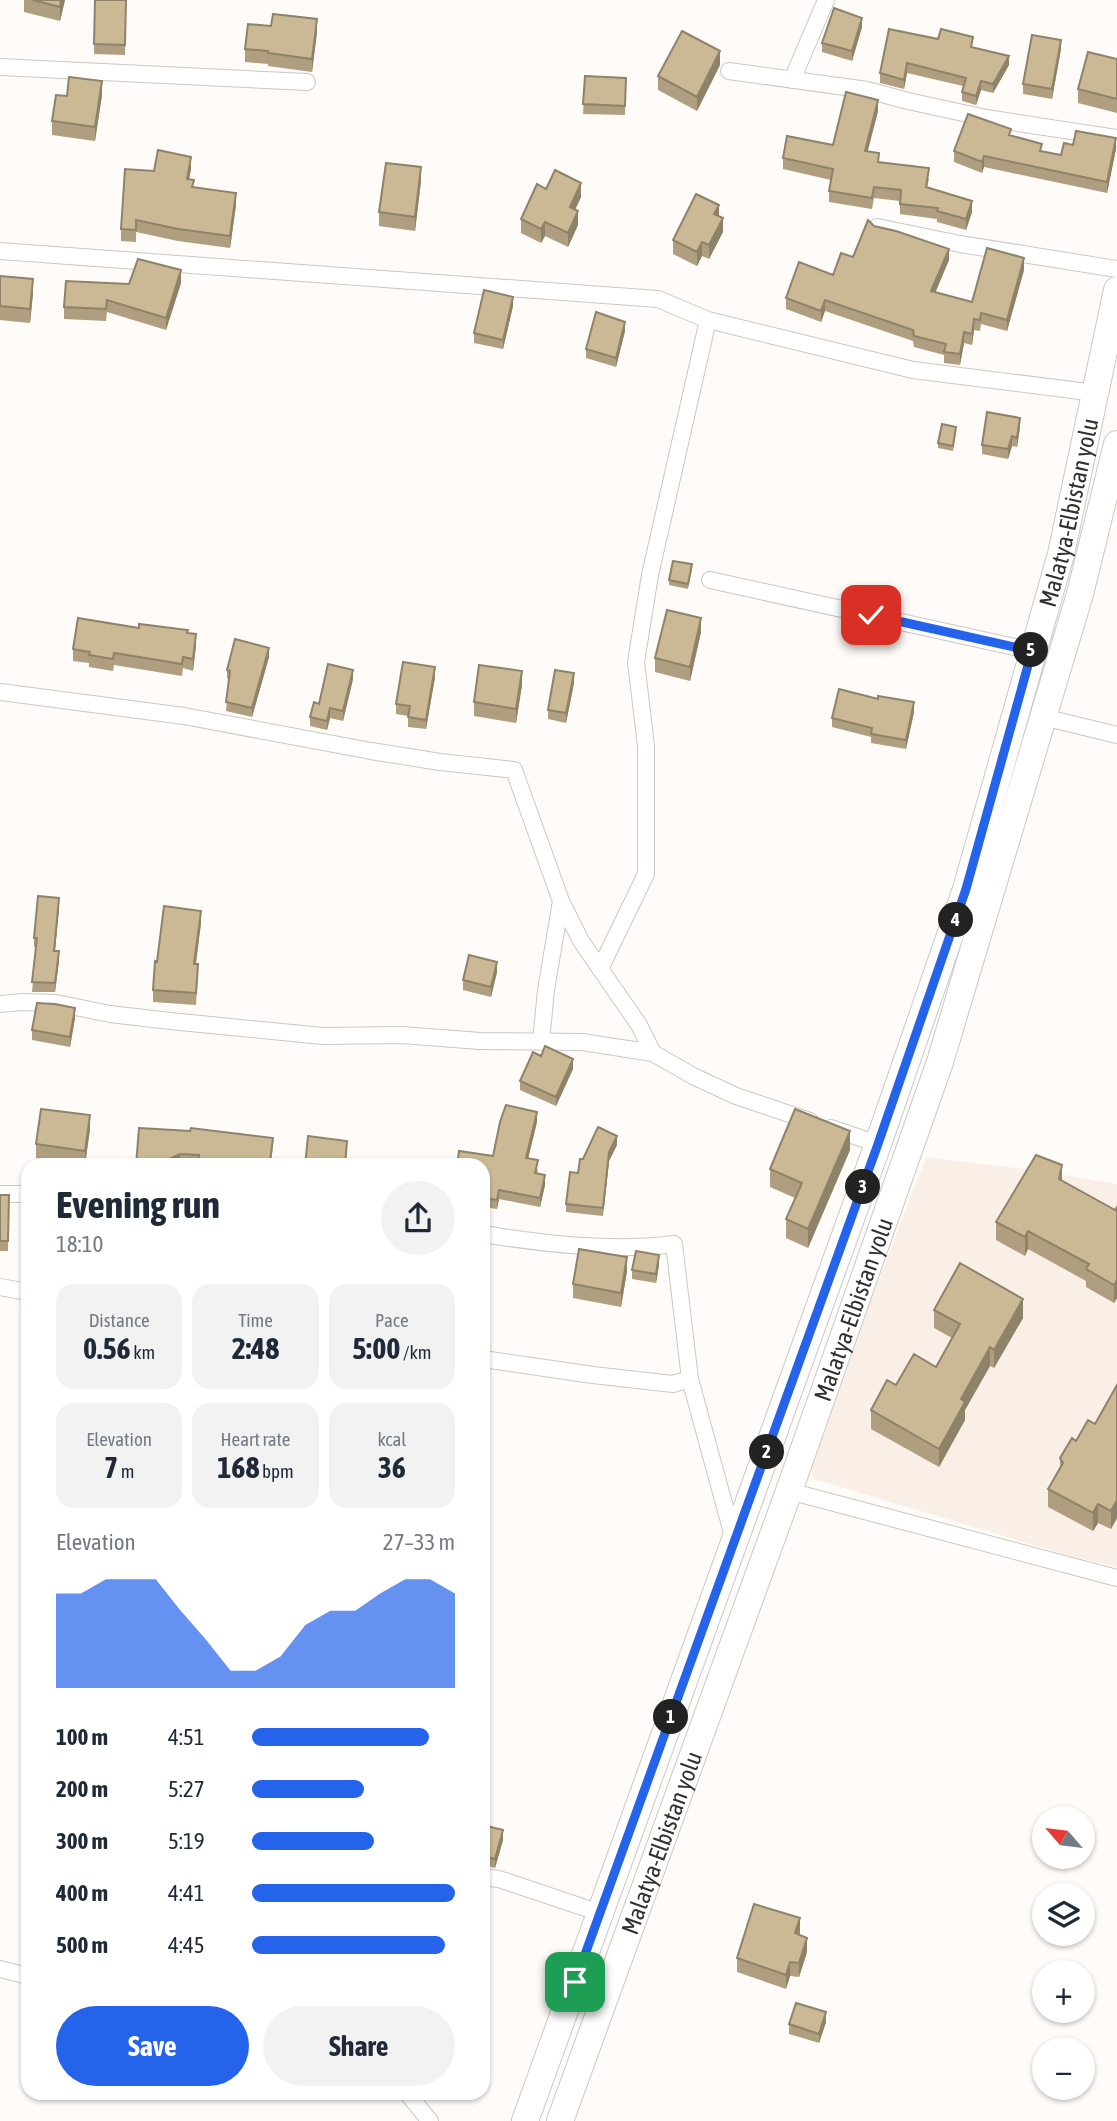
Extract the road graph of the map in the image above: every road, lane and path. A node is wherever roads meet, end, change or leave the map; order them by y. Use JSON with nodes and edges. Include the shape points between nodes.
{"nodes":[{"id":1,"x":826,"y":0,"type":"edge"},
{"id":2,"x":0,"y":67,"type":"edge"},
{"id":3,"x":729,"y":71,"type":"dead end"},
{"id":4,"x":793,"y":80,"type":"junction"},
{"id":5,"x":307,"y":82,"type":"dead end"},
{"id":6,"x":1117,"y":138,"type":"edge"},
{"id":7,"x":877,"y":227,"type":"edge"},
{"id":8,"x":0,"y":251,"type":"edge"},
{"id":9,"x":1117,"y":268,"type":"edge"},
{"id":10,"x":1117,"y":290,"type":"edge"},
{"id":11,"x":708,"y":320,"type":"junction"},
{"id":12,"x":1096,"y":393,"type":"junction"},
{"id":13,"x":1116,"y":455,"type":"edge"},
{"id":14,"x":710,"y":580,"type":"dead end"},
{"id":15,"x":1032,"y":651,"type":"junction"},
{"id":16,"x":0,"y":692,"type":"edge"},
{"id":17,"x":1043,"y":716,"type":"junction"},
{"id":18,"x":1117,"y":735,"type":"edge"},
{"id":19,"x":561,"y":901,"type":"junction"},
{"id":20,"x":600,"y":969,"type":"junction"},
{"id":21,"x":0,"y":1004,"type":"edge"},
{"id":22,"x":541,"y":1042,"type":"junction"},
{"id":23,"x":653,"y":1053,"type":"junction"},
{"id":24,"x":878,"y":1144,"type":"junction"},
{"id":25,"x":0,"y":1194,"type":"edge"},
{"id":26,"x":21,"y":1194,"type":"edge"},
{"id":27,"x":490,"y":1235,"type":"edge"},
{"id":28,"x":0,"y":1287,"type":"edge"},
{"id":29,"x":21,"y":1291,"type":"edge"},
{"id":30,"x":490,"y":1360,"type":"edge"},
{"id":31,"x":690,"y":1379,"type":"junction"},
{"id":32,"x":789,"y":1491,"type":"junction"},
{"id":33,"x":735,"y":1542,"type":"junction"},
{"id":34,"x":1117,"y":1578,"type":"edge"},
{"id":35,"x":490,"y":1878,"type":"edge"},
{"id":36,"x":600,"y":1913,"type":"junction"},
{"id":37,"x":0,"y":1969,"type":"edge"},
{"id":38,"x":21,"y":1974,"type":"edge"},
{"id":39,"x":413,"y":2100,"type":"edge"},
{"id":40,"x":430,"y":2121,"type":"edge"},
{"id":41,"x":525,"y":2121,"type":"edge"},
{"id":42,"x":560,"y":2121,"type":"edge"}],
"edges":[{"from":1,"to":4,"type":"street"},
{"from":2,"to":5,"type":"street"},
{"from":3,"to":4,"type":"street"},
{"from":4,"to":6,"type":"street"},
{"from":7,"to":9,"type":"street"},
{"from":8,"to":11,"type":"street","via":[[658,299]]},
{"from":10,"to":12,"type":"main road","name":"Malatya-Elbistan yolu"},
{"from":11,"to":12,"type":"street","via":[[913,370]]},
{"from":11,"to":20,"type":"street","via":[[650,575],[636,662],[646,746],[646,873]]},
{"from":12,"to":15,"type":"main road","name":"Malatya-Elbistan yolu","via":[[1061,554]]},
{"from":13,"to":17,"type":"main road","name":"Malatya-Elbistan yolu"},
{"from":14,"to":15,"type":"street"},
{"from":15,"to":24,"type":"main road","name":"Malatya-Elbistan yolu","via":[[966,889]]},
{"from":16,"to":19,"type":"street","via":[[184,716],[371,751],[514,770]]},
{"from":17,"to":18,"type":"street"},
{"from":17,"to":32,"type":"main road","name":"Malatya-Elbistan yolu","via":[[940,1062]]},
{"from":19,"to":20,"type":"street"},
{"from":19,"to":22,"type":"street"},
{"from":20,"to":23,"type":"street"},
{"from":21,"to":22,"type":"street","via":[[56,1003],[110,1014],[298,1034]]},
{"from":22,"to":23,"type":"street","via":[[582,1042]]},
{"from":23,"to":24,"type":"street","via":[[736,1096]]},
{"from":24,"to":33,"type":"main road","name":"Malatya-Elbistan yolu"},
{"from":25,"to":26,"type":"street"},
{"from":27,"to":31,"type":"street","via":[[646,1248],[674,1244]]},
{"from":28,"to":29,"type":"street"},
{"from":30,"to":31,"type":"street","via":[[673,1384]]},
{"from":31,"to":33,"type":"street"},
{"from":32,"to":34,"type":"street"},
{"from":32,"to":42,"type":"main road","name":"Malatya-Elbistan yolu"},
{"from":33,"to":36,"type":"main road","name":"Malatya-Elbistan yolu"},
{"from":35,"to":36,"type":"street"},
{"from":36,"to":41,"type":"main road","name":"Malatya-Elbistan yolu"},
{"from":37,"to":38,"type":"street"},
{"from":39,"to":40,"type":"street"}]}
